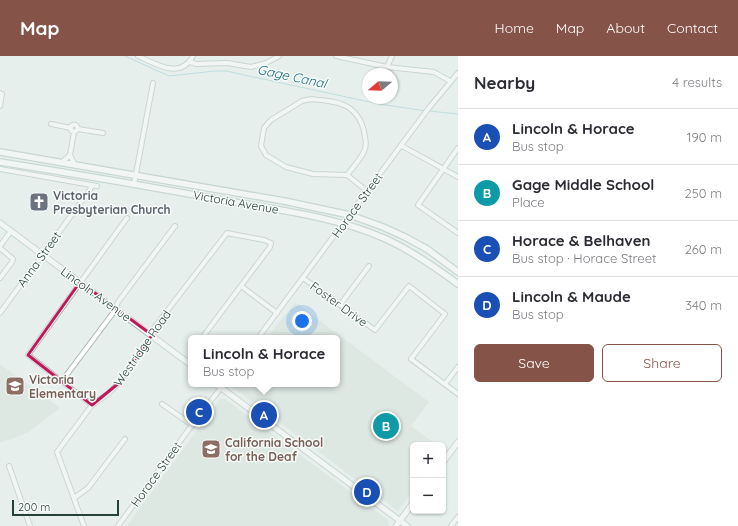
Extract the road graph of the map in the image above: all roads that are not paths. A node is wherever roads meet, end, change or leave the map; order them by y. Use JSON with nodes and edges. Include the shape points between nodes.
{"nodes":[{"id":1,"x":138,"y":56,"type":"edge"},
{"id":2,"x":193,"y":56,"type":"edge"},
{"id":3,"x":279,"y":56,"type":"edge"},
{"id":4,"x":336,"y":56,"type":"edge"},
{"id":5,"x":392,"y":56,"type":"edge"},
{"id":6,"x":190,"y":62,"type":"junction"},
{"id":7,"x":386,"y":67,"type":"junction"},
{"id":8,"x":458,"y":73,"type":"edge"},
{"id":9,"x":450,"y":82,"type":"junction"},
{"id":10,"x":152,"y":83,"type":"dead end"},
{"id":11,"x":1,"y":94,"type":"edge"},
{"id":12,"x":0,"y":106,"type":"edge"},
{"id":13,"x":51,"y":124,"type":"dead end"},
{"id":14,"x":74,"y":129,"type":"junction"},
{"id":15,"x":102,"y":133,"type":"dead end"},
{"id":16,"x":402,"y":146,"type":"junction"},
{"id":17,"x":458,"y":148,"type":"edge"},
{"id":18,"x":0,"y":152,"type":"edge"},
{"id":19,"x":70,"y":155,"type":"junction"},
{"id":20,"x":0,"y":162,"type":"edge"},
{"id":21,"x":61,"y":163,"type":"junction"},
{"id":22,"x":75,"y":165,"type":"junction"},
{"id":23,"x":444,"y":168,"type":"junction"},
{"id":24,"x":0,"y":169,"type":"edge"},
{"id":25,"x":347,"y":174,"type":"junction"},
{"id":26,"x":135,"y":176,"type":"junction"},
{"id":27,"x":458,"y":177,"type":"edge"},
{"id":28,"x":134,"y":184,"type":"junction"},
{"id":29,"x":367,"y":191,"type":"junction"},
{"id":30,"x":350,"y":215,"type":"junction"},
{"id":31,"x":127,"y":218,"type":"dead end"},
{"id":32,"x":0,"y":223,"type":"edge"},
{"id":33,"x":343,"y":224,"type":"junction"},
{"id":34,"x":175,"y":226,"type":"dead end"},
{"id":35,"x":11,"y":231,"type":"junction"},
{"id":36,"x":458,"y":233,"type":"edge"},
{"id":37,"x":0,"y":247,"type":"edge"},
{"id":38,"x":43,"y":254,"type":"junction"},
{"id":39,"x":369,"y":266,"type":"dead end"},
{"id":40,"x":458,"y":272,"type":"edge"},
{"id":41,"x":0,"y":278,"type":"edge"},
{"id":42,"x":303,"y":278,"type":"junction"},
{"id":43,"x":80,"y":282,"type":"junction"},
{"id":44,"x":458,"y":284,"type":"edge"},
{"id":45,"x":240,"y":286,"type":"junction"},
{"id":46,"x":340,"y":305,"type":"junction"},
{"id":47,"x":115,"y":308,"type":"junction"},
{"id":48,"x":0,"y":313,"type":"edge"},
{"id":49,"x":277,"y":313,"type":"junction"},
{"id":50,"x":152,"y":335,"type":"junction"},
{"id":51,"x":204,"y":335,"type":"edge"},
{"id":52,"x":260,"y":335,"type":"edge"},
{"id":53,"x":188,"y":362,"type":"edge"},
{"id":54,"x":458,"y":367,"type":"edge"},
{"id":55,"x":62,"y":381,"type":"junction"},
{"id":56,"x":445,"y":384,"type":"junction"},
{"id":57,"x":220,"y":387,"type":"edge"},
{"id":58,"x":224,"y":387,"type":"edge"},
{"id":59,"x":458,"y":394,"type":"edge"},
{"id":60,"x":162,"y":404,"type":"dead end"},
{"id":61,"x":92,"y":405,"type":"junction"},
{"id":62,"x":192,"y":425,"type":"junction"},
{"id":63,"x":125,"y":439,"type":"dead end"},
{"id":64,"x":458,"y":442,"type":"edge"},
{"id":65,"x":446,"y":458,"type":"edge"},
{"id":66,"x":9,"y":466,"type":"dead end"},
{"id":67,"x":74,"y":498,"type":"junction"},
{"id":68,"x":410,"y":507,"type":"edge"},
{"id":69,"x":458,"y":517,"type":"edge"},
{"id":70,"x":400,"y":521,"type":"junction"},
{"id":71,"x":30,"y":526,"type":"edge"},
{"id":72,"x":84,"y":526,"type":"edge"},
{"id":73,"x":118,"y":526,"type":"edge"},
{"id":74,"x":396,"y":526,"type":"edge"},
{"id":75,"x":407,"y":526,"type":"edge"},
{"id":76,"x":451,"y":526,"type":"edge"}],
"edges":[{"from":1,"to":6,"type":"street","via":[[166,69],[178,68]]},
{"from":2,"to":6,"type":"street"},
{"from":3,"to":6,"type":"street","via":[[266,63],[251,66]]},
{"from":4,"to":7,"type":"street"},
{"from":5,"to":7,"type":"street"},
{"from":7,"to":9,"type":"street","via":[[434,72]]},
{"from":8,"to":9,"type":"street","name":"Horace Street"},
{"from":9,"to":16,"type":"street","name":"Horace Street"},
{"from":10,"to":26,"type":"street"},
{"from":11,"to":12,"type":"street"},
{"from":13,"to":14,"type":"street"},
{"from":14,"to":15,"type":"street"},
{"from":14,"to":19,"type":"street"},
{"from":16,"to":23,"type":"street"},
{"from":16,"to":29,"type":"street","name":"Horace Street"},
{"from":17,"to":23,"type":"street"},
{"from":18,"to":21,"type":"main road","name":"Victoria Avenue"},
{"from":19,"to":21,"type":"street"},
{"from":19,"to":22,"type":"street"},
{"from":20,"to":28,"type":"main road","name":"Victoria Avenue"},
{"from":21,"to":22,"type":"main road","name":"Victoria Avenue"},
{"from":22,"to":26,"type":"main road","name":"Victoria Avenue"},
{"from":23,"to":27,"type":"street"},
{"from":23,"to":36,"type":"street","via":[[418,205]]},
{"from":24,"to":38,"type":"street","name":"Anna Street","via":[[94,186]]},
{"from":25,"to":25,"type":"street","via":[[364,151],[366,142],[361,122],[355,112],[343,104],[328,100],[302,100],[271,120],[264,128],[262,146],[266,155],[286,168],[313,174]]},
{"from":25,"to":29,"type":"street"},
{"from":26,"to":28,"type":"street"},
{"from":26,"to":30,"type":"main road","name":"Victoria Avenue"},
{"from":28,"to":33,"type":"main road","name":"Victoria Avenue","via":[[287,211]]},
{"from":29,"to":30,"type":"street","name":"Horace Street"},
{"from":30,"to":33,"type":"street","name":"Horace Street"},
{"from":30,"to":40,"type":"main road","name":"Victoria Avenue","via":[[405,237],[427,249]]},
{"from":31,"to":43,"type":"street"},
{"from":32,"to":35,"type":"street","name":"Lincoln Avenue"},
{"from":33,"to":42,"type":"street","name":"Horace Street"},
{"from":33,"to":44,"type":"main road","name":"Victoria Avenue","via":[[412,252]]},
{"from":34,"to":47,"type":"street"},
{"from":35,"to":37,"type":"street"},
{"from":35,"to":38,"type":"street","name":"Lincoln Avenue"},
{"from":37,"to":41,"type":"street","via":[[13,259]]},
{"from":38,"to":43,"type":"street","name":"Lincoln Avenue"},
{"from":38,"to":48,"type":"street","name":"Anna Street"},
{"from":39,"to":46,"type":"street"},
{"from":42,"to":46,"type":"street","name":"Foster Drive"},
{"from":42,"to":49,"type":"street","name":"Horace Street"},
{"from":43,"to":47,"type":"street","name":"Lincoln Avenue"},
{"from":43,"to":55,"type":"street","via":[[28,355]]},
{"from":45,"to":49,"type":"street"},
{"from":45,"to":50,"type":"street","name":"Westridge Road","via":[[271,243],[227,233],[154,328]]},
{"from":45,"to":51,"type":"street"},
{"from":46,"to":56,"type":"street","name":"Foster Drive","via":[[375,330],[408,286],[445,314],[411,359]]},
{"from":47,"to":50,"type":"street","name":"Lincoln Avenue"},
{"from":47,"to":55,"type":"street"},
{"from":49,"to":52,"type":"street","name":"Horace Street"},
{"from":50,"to":53,"type":"street","name":"Lincoln Avenue"},
{"from":50,"to":61,"type":"street","name":"Westridge Road","via":[[119,383]]},
{"from":54,"to":56,"type":"street"},
{"from":55,"to":61,"type":"street"},
{"from":56,"to":59,"type":"street","name":"Foster Drive"},
{"from":57,"to":62,"type":"street","name":"Horace Street"},
{"from":58,"to":70,"type":"street"},
{"from":60,"to":62,"type":"street"},
{"from":61,"to":67,"type":"street","name":"Westridge Road","via":[[57,452]]},
{"from":62,"to":73,"type":"street","name":"Horace Street"},
{"from":63,"to":67,"type":"street","via":[[88,488]]},
{"from":64,"to":65,"type":"street"},
{"from":66,"to":71,"type":"street"},
{"from":67,"to":72,"type":"street","name":"Westridge Road"},
{"from":68,"to":70,"type":"street"},
{"from":69,"to":76,"type":"street"},
{"from":70,"to":74,"type":"street"},
{"from":70,"to":75,"type":"street"}]}
